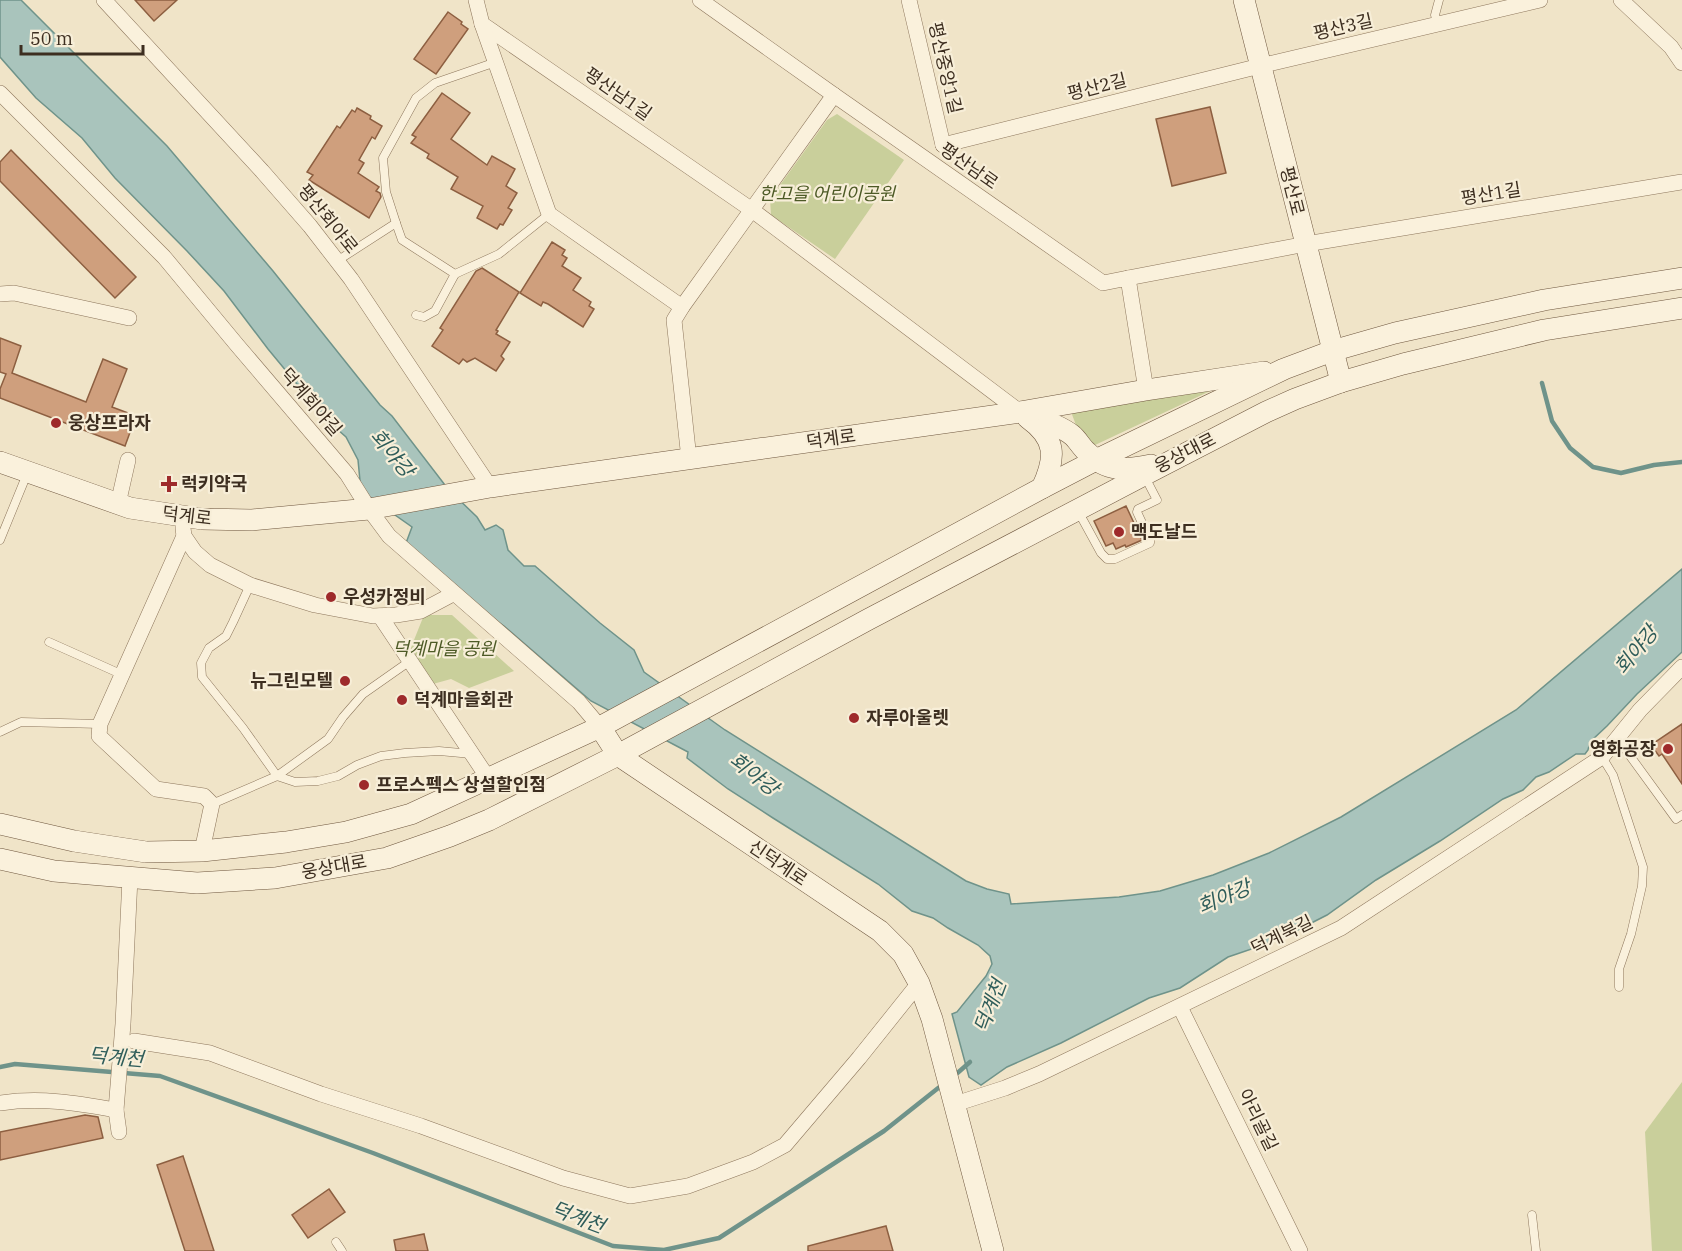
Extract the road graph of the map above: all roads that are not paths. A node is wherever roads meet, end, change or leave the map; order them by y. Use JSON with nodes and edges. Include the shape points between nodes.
{"nodes":[{"id":1,"x":104,"y":0,"type":"edge"},
{"id":2,"x":476,"y":0,"type":"edge"},
{"id":3,"x":700,"y":0,"type":"edge"},
{"id":4,"x":909,"y":0,"type":"edge"},
{"id":5,"x":1244,"y":0,"type":"edge"},
{"id":6,"x":1439,"y":0,"type":"edge"},
{"id":7,"x":1540,"y":0,"type":"edge"},
{"id":8,"x":1621,"y":0,"type":"edge"},
{"id":9,"x":482,"y":24,"type":"junction"},
{"id":10,"x":1438,"y":25,"type":"junction"},
{"id":11,"x":495,"y":62,"type":"junction"},
{"id":12,"x":1682,"y":63,"type":"edge"},
{"id":13,"x":1260,"y":66,"type":"junction"},
{"id":14,"x":0,"y":93,"type":"edge"},
{"id":15,"x":834,"y":96,"type":"junction"},
{"id":16,"x":943,"y":145,"type":"junction"},
{"id":17,"x":931,"y":163,"type":"junction"},
{"id":18,"x":1682,"y":182,"type":"edge"},
{"id":19,"x":752,"y":210,"type":"junction"},
{"id":20,"x":549,"y":214,"type":"junction"},
{"id":21,"x":396,"y":223,"type":"junction"},
{"id":22,"x":1306,"y":244,"type":"junction"},
{"id":23,"x":337,"y":261,"type":"junction"},
{"id":24,"x":455,"y":274,"type":"junction"},
{"id":25,"x":1682,"y":278,"type":"edge"},
{"id":26,"x":1128,"y":279,"type":"junction"},
{"id":27,"x":0,"y":294,"type":"edge"},
{"id":28,"x":682,"y":307,"type":"junction"},
{"id":29,"x":1682,"y":308,"type":"edge"},
{"id":30,"x":416,"y":315,"type":"dead end"},
{"id":31,"x":129,"y":318,"type":"dead end"},
{"id":32,"x":1332,"y":351,"type":"junction"},
{"id":33,"x":1284,"y":369,"type":"junction"},
{"id":34,"x":1341,"y":382,"type":"junction"},
{"id":35,"x":1146,"y":390,"type":"junction"},
{"id":36,"x":1020,"y":412,"type":"junction"},
{"id":37,"x":688,"y":459,"type":"junction"},
{"id":38,"x":128,"y":460,"type":"dead end"},
{"id":39,"x":1096,"y":460,"type":"junction"},
{"id":40,"x":0,"y":462,"type":"edge"},
{"id":41,"x":1167,"y":462,"type":"junction"},
{"id":42,"x":28,"y":473,"type":"junction"},
{"id":43,"x":1144,"y":475,"type":"junction"},
{"id":44,"x":484,"y":488,"type":"junction"},
{"id":45,"x":1042,"y":488,"type":"junction"},
{"id":46,"x":118,"y":504,"type":"junction"},
{"id":47,"x":375,"y":508,"type":"junction"},
{"id":48,"x":1077,"y":510,"type":"junction"},
{"id":49,"x":183,"y":526,"type":"junction"},
{"id":50,"x":0,"y":540,"type":"edge"},
{"id":51,"x":250,"y":585,"type":"junction"},
{"id":52,"x":453,"y":594,"type":"junction"},
{"id":53,"x":380,"y":616,"type":"junction"},
{"id":54,"x":49,"y":642,"type":"dead end"},
{"id":55,"x":410,"y":661,"type":"junction"},
{"id":56,"x":1682,"y":668,"type":"edge"},
{"id":57,"x":123,"y":675,"type":"junction"},
{"id":58,"x":606,"y":723,"type":"junction"},
{"id":59,"x":100,"y":724,"type":"junction"},
{"id":60,"x":0,"y":732,"type":"edge"},
{"id":61,"x":1617,"y":738,"type":"junction"},
{"id":62,"x":472,"y":754,"type":"junction"},
{"id":63,"x":618,"y":755,"type":"junction"},
{"id":64,"x":1602,"y":757,"type":"junction"},
{"id":65,"x":277,"y":776,"type":"junction"},
{"id":66,"x":488,"y":778,"type":"junction"},
{"id":67,"x":213,"y":804,"type":"junction"},
{"id":68,"x":1682,"y":815,"type":"edge"},
{"id":69,"x":0,"y":824,"type":"edge"},
{"id":70,"x":202,"y":851,"type":"junction"},
{"id":71,"x":0,"y":859,"type":"edge"},
{"id":72,"x":130,"y":878,"type":"junction"},
{"id":73,"x":919,"y":983,"type":"junction"},
{"id":74,"x":1619,"y":987,"type":"dead end"},
{"id":75,"x":1180,"y":1007,"type":"junction"},
{"id":76,"x":134,"y":1041,"type":"dead end"},
{"id":77,"x":0,"y":1103,"type":"edge"},
{"id":78,"x":955,"y":1104,"type":"junction"},
{"id":79,"x":116,"y":1110,"type":"junction"},
{"id":80,"x":119,"y":1132,"type":"dead end"},
{"id":81,"x":1532,"y":1215,"type":"dead end"},
{"id":82,"x":336,"y":1242,"type":"dead end"},
{"id":83,"x":342,"y":1251,"type":"edge"},
{"id":84,"x":993,"y":1251,"type":"edge"},
{"id":85,"x":1300,"y":1251,"type":"edge"},
{"id":86,"x":1536,"y":1251,"type":"edge"}],
"edges":[{"from":1,"to":23,"type":"street","name":"평산회야로","via":[[262,171]]},
{"from":2,"to":9,"type":"street"},
{"from":3,"to":15,"type":"street","name":"평산남로"},
{"from":4,"to":16,"type":"street","name":"평산중앙1길"},
{"from":5,"to":13,"type":"main road","name":"평산로"},
{"from":6,"to":10,"type":"lane","via":[[1435,15]]},
{"from":7,"to":10,"type":"street","name":"평산3길"},
{"from":8,"to":12,"type":"street","via":[[1671,47]]},
{"from":9,"to":11,"type":"street"},
{"from":9,"to":19,"type":"street","name":"평산남1길"},
{"from":10,"to":13,"type":"street","name":"평산3길"},
{"from":11,"to":20,"type":"street"},
{"from":11,"to":21,"type":"lane","via":[[435,83],[416,98],[383,158],[386,192]]},
{"from":13,"to":16,"type":"street","name":"평산2길"},
{"from":13,"to":22,"type":"main road","name":"평산로"},
{"from":14,"to":47,"type":"street","name":"덕계회야길","via":[[164,257]]},
{"from":15,"to":17,"type":"street","name":"평산남로"},
{"from":15,"to":19,"type":"street"},
{"from":16,"to":17,"type":"street"},
{"from":17,"to":26,"type":"street","name":"평산남로","via":[[1103,283]]},
{"from":18,"to":22,"type":"street","name":"평산1길"},
{"from":19,"to":28,"type":"street"},
{"from":19,"to":36,"type":"street","name":"평산남1길"},
{"from":20,"to":24,"type":"lane","via":[[499,254]]},
{"from":20,"to":28,"type":"street"},
{"from":21,"to":23,"type":"lane"},
{"from":21,"to":24,"type":"lane","via":[[402,240]]},
{"from":22,"to":26,"type":"street","name":"평산남로"},
{"from":22,"to":32,"type":"main road","name":"평산로"},
{"from":23,"to":44,"type":"street","name":"평산회야로"},
{"from":24,"to":30,"type":"lane","via":[[435,311],[424,317]]},
{"from":25,"to":32,"type":"main road","via":[[1544,300]]},
{"from":26,"to":35,"type":"street"},
{"from":27,"to":31,"type":"street","via":[[14,293]]},
{"from":28,"to":37,"type":"street","via":[[674,320]]},
{"from":29,"to":34,"type":"main road","name":"웅상대로","via":[[1544,330]]},
{"from":32,"to":33,"type":"main road"},
{"from":32,"to":34,"type":"main road","name":"평산로"},
{"from":33,"to":35,"type":"main road","name":"덕계로"},
{"from":33,"to":39,"type":"main road"},
{"from":34,"to":41,"type":"main road","name":"웅상대로","via":[[1271,409]]},
{"from":35,"to":36,"type":"main road","name":"덕계로"},
{"from":36,"to":37,"type":"main road","name":"덕계로"},
{"from":36,"to":39,"type":"main road","via":[[1070,434]]},
{"from":36,"to":45,"type":"main road","via":[[1037,424],[1052,452]]},
{"from":37,"to":44,"type":"main road","name":"덕계로"},
{"from":38,"to":46,"type":"street"},
{"from":39,"to":41,"type":"main road","via":[[1128,470]]},
{"from":39,"to":45,"type":"main road"},
{"from":40,"to":42,"type":"main road","name":"덕계로"},
{"from":41,"to":43,"type":"main road","name":"웅상대로"},
{"from":42,"to":46,"type":"main road","name":"덕계로"},
{"from":42,"to":50,"type":"lane"},
{"from":43,"to":48,"type":"main road","name":"웅상대로"},
{"from":43,"to":48,"type":"lane","via":[[1157,500],[1137,512],[1150,543],[1107,560]]},
{"from":44,"to":47,"type":"main road","name":"덕계로"},
{"from":45,"to":58,"type":"main road"},
{"from":46,"to":49,"type":"main road","name":"덕계로"},
{"from":47,"to":49,"type":"main road","name":"덕계로","via":[[252,520],[202,519]]},
{"from":47,"to":52,"type":"street","name":"덕계회야길","via":[[389,536]]},
{"from":48,"to":63,"type":"main road","name":"웅상대로"},
{"from":49,"to":51,"type":"street","via":[[195,552],[210,565]]},
{"from":49,"to":57,"type":"street"},
{"from":51,"to":53,"type":"street","via":[[315,605]]},
{"from":51,"to":65,"type":"lane","via":[[226,636],[209,648],[201,663],[202,677]]},
{"from":52,"to":53,"type":"street","via":[[421,611]]},
{"from":52,"to":58,"type":"street","name":"덕계회야길"},
{"from":53,"to":55,"type":"street"},
{"from":54,"to":57,"type":"lane"},
{"from":55,"to":62,"type":"street"},
{"from":55,"to":65,"type":"lane","via":[[363,694],[328,739]]},
{"from":56,"to":61,"type":"street","name":"덕계북길"},
{"from":57,"to":59,"type":"street"},
{"from":58,"to":63,"type":"main road","name":"신덕계로"},
{"from":58,"to":66,"type":"main road"},
{"from":59,"to":60,"type":"lane","via":[[21,722]]},
{"from":59,"to":67,"type":"street","via":[[99,736],[156,789],[204,795]]},
{"from":61,"to":64,"type":"street","name":"덕계북길"},
{"from":61,"to":68,"type":"lane","via":[[1676,819]]},
{"from":62,"to":65,"type":"lane","via":[[439,751],[381,756],[318,781],[295,782]]},
{"from":62,"to":66,"type":"street"},
{"from":63,"to":72,"type":"main road","name":"웅상대로","via":[[489,820],[387,858],[275,878],[197,883]]},
{"from":63,"to":73,"type":"main road","name":"신덕계로","via":[[880,931],[903,954]]},
{"from":64,"to":74,"type":"lane","via":[[1613,775],[1643,867]]},
{"from":64,"to":75,"type":"street","name":"덕계북길","via":[[1341,928]]},
{"from":65,"to":67,"type":"lane"},
{"from":66,"to":70,"type":"main road","via":[[411,814],[346,832]]},
{"from":67,"to":70,"type":"street"},
{"from":69,"to":70,"type":"main road","via":[[146,852]]},
{"from":71,"to":72,"type":"main road","name":"웅상대로","via":[[54,871]]},
{"from":72,"to":79,"type":"street"},
{"from":73,"to":76,"type":"street","via":[[785,1145],[753,1162],[688,1186],[630,1196],[563,1178],[210,1053]]},
{"from":73,"to":78,"type":"main road","name":"신덕계로"},
{"from":75,"to":78,"type":"street","name":"덕계북길","via":[[1039,1074]]},
{"from":75,"to":85,"type":"street","name":"아리골길"},
{"from":77,"to":79,"type":"street","via":[[67,1101]]},
{"from":78,"to":84,"type":"main road"},
{"from":79,"to":80,"type":"street"},
{"from":81,"to":86,"type":"lane"},
{"from":82,"to":83,"type":"lane"}]}
